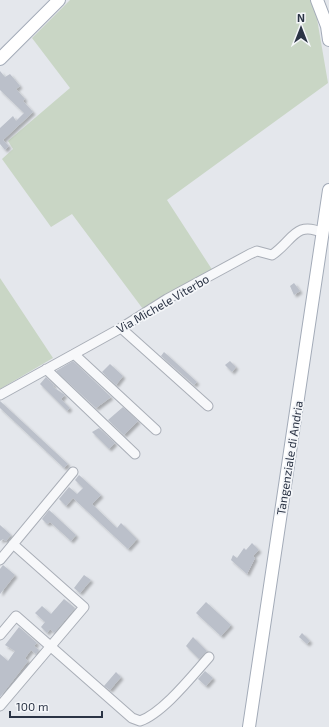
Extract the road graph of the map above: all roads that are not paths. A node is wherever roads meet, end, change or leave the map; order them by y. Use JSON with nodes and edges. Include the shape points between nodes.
{"nodes":[{"id":1,"x":59,"y":0,"type":"edge"},
{"id":2,"x":317,"y":0,"type":"edge"},
{"id":3,"x":324,"y":0,"type":"edge"},
{"id":4,"x":329,"y":40,"type":"edge"},
{"id":5,"x":0,"y":59,"type":"edge"},
{"id":6,"x":329,"y":190,"type":"edge"},
{"id":7,"x":323,"y":233,"type":"junction"},
{"id":8,"x":122,"y":328,"type":"junction"},
{"id":9,"x":74,"y":354,"type":"junction"},
{"id":10,"x":46,"y":369,"type":"junction"},
{"id":11,"x":0,"y":396,"type":"edge"},
{"id":12,"x":208,"y":406,"type":"dead end"},
{"id":13,"x":156,"y":430,"type":"dead end"},
{"id":14,"x":135,"y":454,"type":"dead end"},
{"id":15,"x":73,"y":472,"type":"dead end"},
{"id":16,"x":13,"y":544,"type":"junction"},
{"id":17,"x":0,"y":560,"type":"edge"},
{"id":18,"x":0,"y":635,"type":"edge"},
{"id":19,"x":51,"y":646,"type":"junction"},
{"id":20,"x":209,"y":657,"type":"dead end"},
{"id":21,"x":0,"y":706,"type":"edge"},
{"id":22,"x":249,"y":727,"type":"edge"}],
"edges":[{"from":1,"to":5,"type":"main road"},
{"from":2,"to":4,"type":"main road","via":[[327,26]]},
{"from":3,"to":4,"type":"main road"},
{"from":6,"to":7,"type":"main road","name":"Tangenziale di Andria"},
{"from":7,"to":8,"type":"street","name":"Via Michele Viterbo","via":[[312,228],[302,228],[272,255],[257,251],[250,254]]},
{"from":7,"to":22,"type":"main road","name":"Tangenziale di Andria"},
{"from":8,"to":9,"type":"street","name":"Via Michele Viterbo"},
{"from":8,"to":12,"type":"street"},
{"from":9,"to":10,"type":"street","name":"Via Michele Viterbo"},
{"from":9,"to":13,"type":"street"},
{"from":10,"to":11,"type":"street","name":"Via Michele Viterbo"},
{"from":10,"to":14,"type":"street"},
{"from":15,"to":16,"type":"street"},
{"from":16,"to":17,"type":"street"},
{"from":16,"to":19,"type":"street","via":[[84,607]]},
{"from":18,"to":19,"type":"street","via":[[16,616]]},
{"from":19,"to":20,"type":"street","via":[[132,718],[140,722],[158,711]]},
{"from":19,"to":21,"type":"street"}]}
